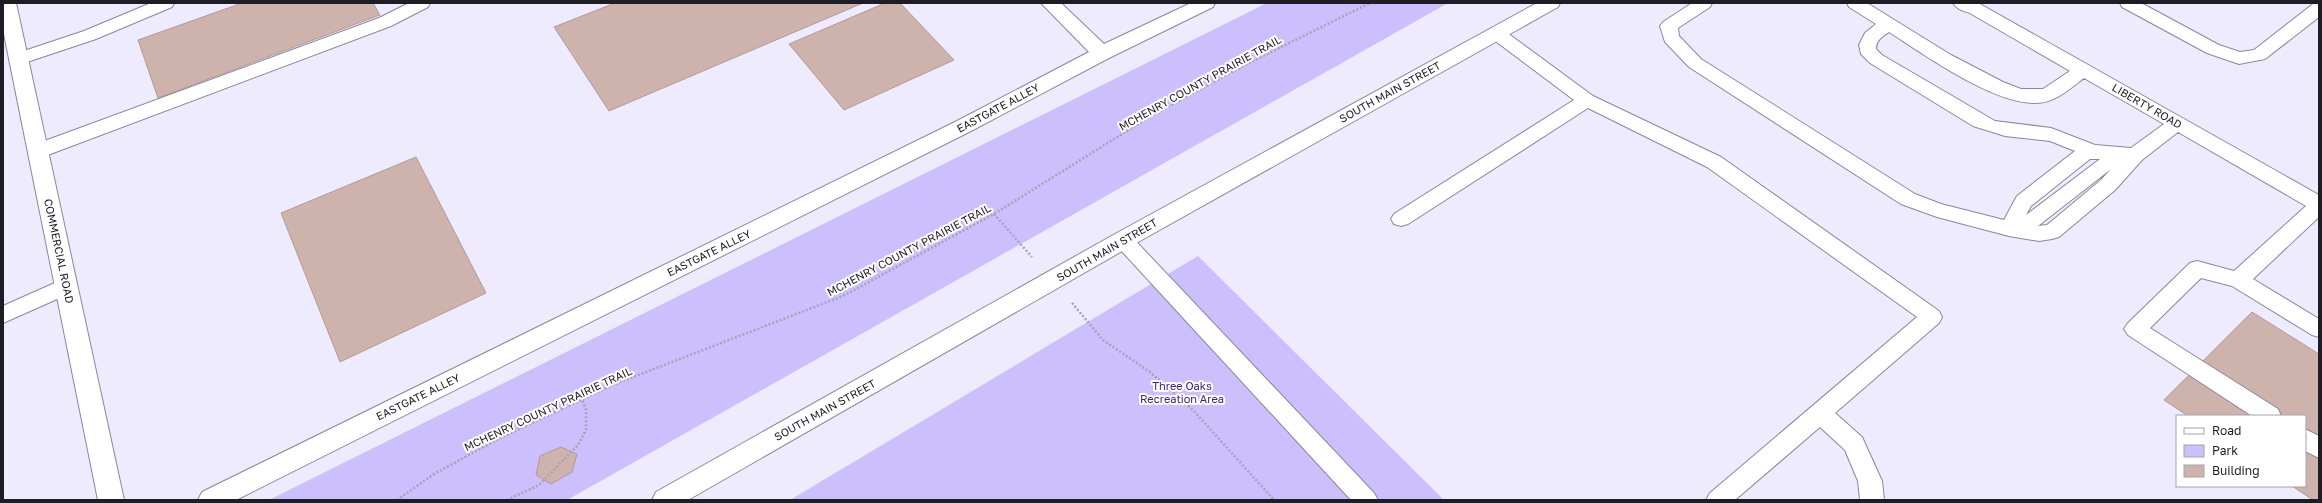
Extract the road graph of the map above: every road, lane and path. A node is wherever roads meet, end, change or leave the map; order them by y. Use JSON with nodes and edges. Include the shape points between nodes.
{"nodes":[{"id":1,"x":7,"y":3,"type":"edge"},
{"id":2,"x":166,"y":3,"type":"edge"},
{"id":3,"x":422,"y":3,"type":"edge"},
{"id":4,"x":1050,"y":3,"type":"edge"},
{"id":5,"x":1206,"y":3,"type":"edge"},
{"id":6,"x":1370,"y":3,"type":"edge"},
{"id":7,"x":1551,"y":3,"type":"edge"},
{"id":8,"x":1704,"y":3,"type":"edge"},
{"id":9,"x":1855,"y":3,"type":"edge"},
{"id":10,"x":2128,"y":3,"type":"edge"},
{"id":11,"x":1967,"y":5,"type":"edge"},
{"id":12,"x":2319,"y":8,"type":"edge"},
{"id":13,"x":1889,"y":24,"type":"junction"},
{"id":14,"x":1496,"y":33,"type":"junction"},
{"id":15,"x":1102,"y":53,"type":"junction"},
{"id":16,"x":18,"y":59,"type":"junction"},
{"id":17,"x":2084,"y":70,"type":"junction"},
{"id":18,"x":1587,"y":100,"type":"junction"},
{"id":19,"x":2177,"y":124,"type":"junction"},
{"id":20,"x":38,"y":152,"type":"junction"},
{"id":21,"x":2093,"y":152,"type":"junction"},
{"id":22,"x":2135,"y":155,"type":"junction"},
{"id":23,"x":2319,"y":205,"type":"edge"},
{"id":24,"x":994,"y":214,"type":"junction"},
{"id":25,"x":1401,"y":219,"type":"dead end"},
{"id":26,"x":2009,"y":229,"type":"junction"},
{"id":27,"x":1123,"y":240,"type":"junction"},
{"id":28,"x":2238,"y":280,"type":"junction"},
{"id":29,"x":1053,"y":281,"type":"junction"},
{"id":30,"x":66,"y":286,"type":"junction"},
{"id":31,"x":3,"y":315,"type":"edge"},
{"id":32,"x":2319,"y":329,"type":"edge"},
{"id":33,"x":582,"y":399,"type":"junction"},
{"id":34,"x":1820,"y":413,"type":"junction"},
{"id":35,"x":2268,"y":415,"type":"edge"},
{"id":36,"x":2306,"y":440,"type":"edge"},
{"id":37,"x":2319,"y":448,"type":"edge"},
{"id":38,"x":111,"y":500,"type":"edge"},
{"id":39,"x":211,"y":500,"type":"edge"},
{"id":40,"x":397,"y":500,"type":"edge"},
{"id":41,"x":508,"y":500,"type":"edge"},
{"id":42,"x":665,"y":500,"type":"edge"},
{"id":43,"x":1274,"y":500,"type":"edge"},
{"id":44,"x":1366,"y":500,"type":"edge"},
{"id":45,"x":1718,"y":500,"type":"edge"},
{"id":46,"x":1872,"y":500,"type":"edge"}],
"edges":[{"from":1,"to":16,"type":"street","name":"COMMERCIAL ROAD"},
{"from":2,"to":16,"type":"lane","via":[[90,35]]},
{"from":3,"to":20,"type":"lane","via":[[385,22]]},
{"from":4,"to":15,"type":"street"},
{"from":5,"to":15,"type":"street","name":"EASTGATE ALLEY"},
{"from":6,"to":24,"type":"path","name":"MCHENRY COUNTY PRAIRIE TRAIL","via":[[1151,116]]},
{"from":7,"to":14,"type":"street","name":"SOUTH MAIN STREET"},
{"from":8,"to":26,"type":"lane","via":[[1669,26],[1671,38],[1695,63],[1908,199],[1937,210]]},
{"from":9,"to":13,"type":"lane"},
{"from":10,"to":12,"type":"lane","via":[[2213,49],[2239,58],[2259,55]]},
{"from":11,"to":17,"type":"lane","name":"LIBERTY ROAD"},
{"from":13,"to":17,"type":"lane","via":[[1975,76],[2011,92],[2035,97],[2053,92]]},
{"from":13,"to":21,"type":"lane","via":[[1866,42],[1867,50],[1876,59],[1997,130],[2047,134]]},
{"from":14,"to":18,"type":"lane"},
{"from":14,"to":27,"type":"street","name":"SOUTH MAIN STREET"},
{"from":15,"to":39,"type":"street","name":"EASTGATE ALLEY","via":[[956,130]]},
{"from":16,"to":20,"type":"street","name":"COMMERCIAL ROAD"},
{"from":17,"to":19,"type":"lane","name":"LIBERTY ROAD"},
{"from":18,"to":25,"type":"lane"},
{"from":18,"to":34,"type":"lane","via":[[1714,162],[1932,317]]},
{"from":19,"to":22,"type":"lane"},
{"from":19,"to":23,"type":"lane","name":"LIBERTY ROAD"},
{"from":20,"to":30,"type":"street","name":"COMMERCIAL ROAD"},
{"from":21,"to":22,"type":"lane"},
{"from":21,"to":26,"type":"lane","via":[[2084,154],[2024,201]]},
{"from":22,"to":26,"type":"lane","via":[[2108,185],[2052,232],[2039,234]]},
{"from":23,"to":28,"type":"lane"},
{"from":24,"to":29,"type":"path"},
{"from":24,"to":33,"type":"path","name":"MCHENRY COUNTY PRAIRIE TRAIL","via":[[843,296]]},
{"from":27,"to":29,"type":"street","name":"SOUTH MAIN STREET"},
{"from":27,"to":44,"type":"lane"},
{"from":28,"to":32,"type":"lane"},
{"from":28,"to":35,"type":"lane","via":[[2197,268],[2135,329]]},
{"from":29,"to":42,"type":"street","name":"SOUTH MAIN STREET"},
{"from":29,"to":43,"type":"path","via":[[1103,340],[1150,372],[1193,410]]},
{"from":30,"to":31,"type":"lane"},
{"from":30,"to":38,"type":"street","name":"COMMERCIAL ROAD"},
{"from":33,"to":40,"type":"path","name":"MCHENRY COUNTY PRAIRIE TRAIL","via":[[440,470]]},
{"from":33,"to":41,"type":"path","via":[[586,410],[586,430],[578,445],[539,485]]},
{"from":34,"to":45,"type":"lane"},
{"from":34,"to":46,"type":"lane","via":[[1854,444],[1870,481]]},
{"from":36,"to":37,"type":"lane"}]}
